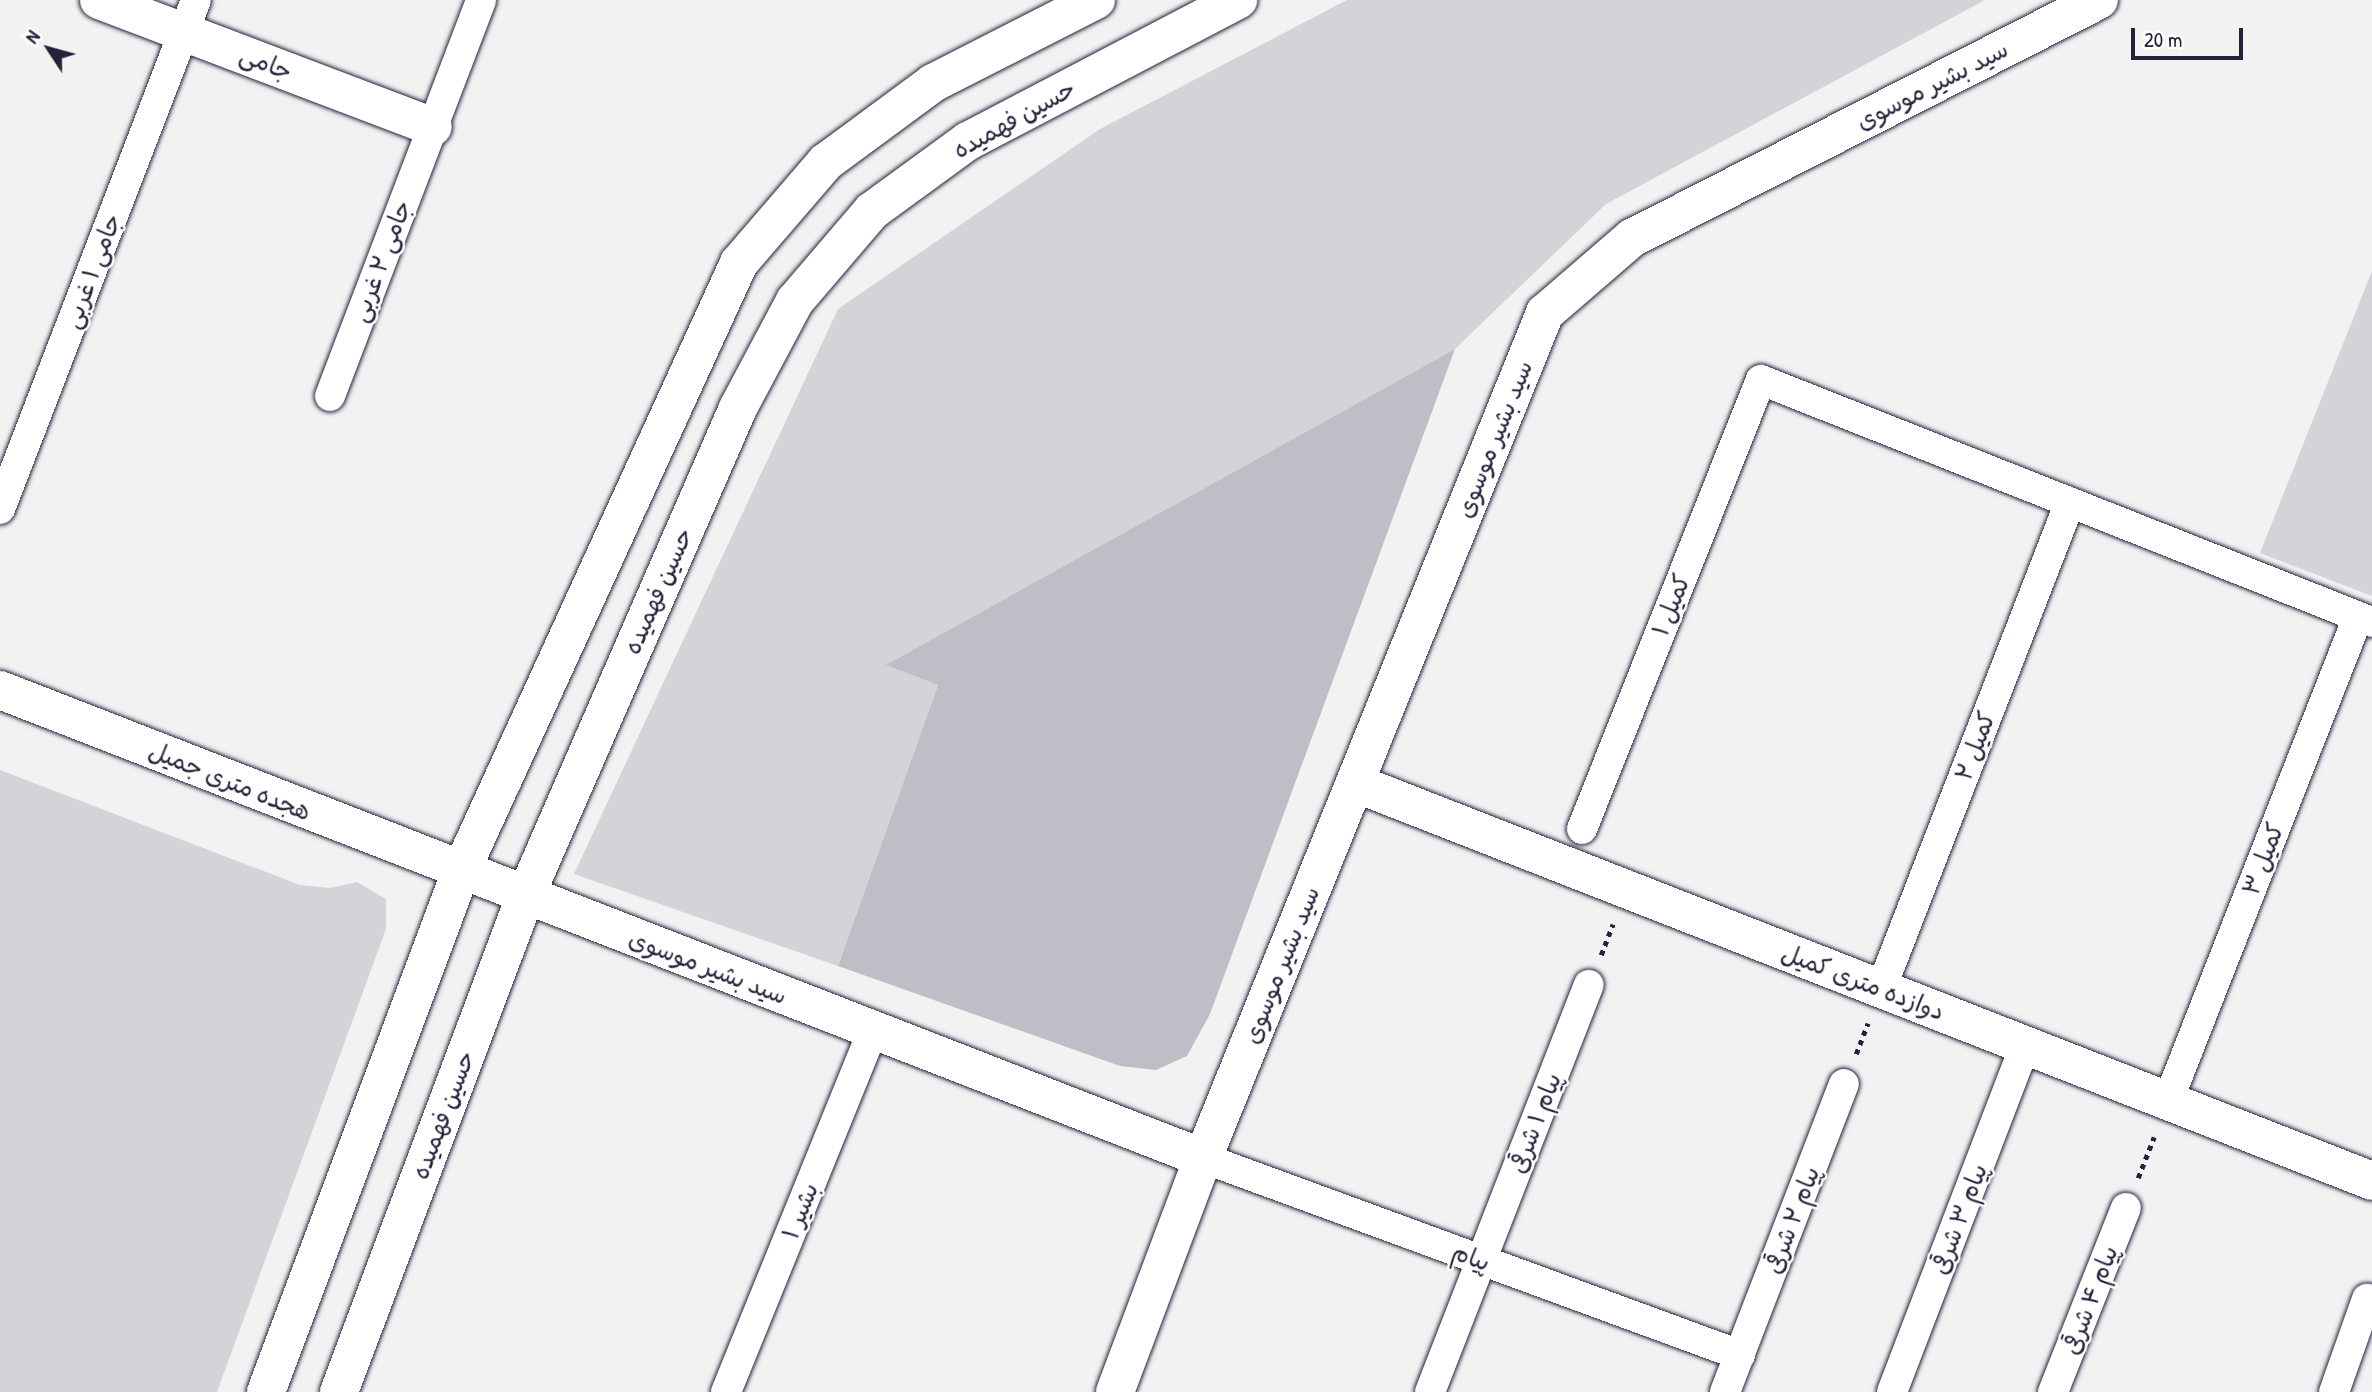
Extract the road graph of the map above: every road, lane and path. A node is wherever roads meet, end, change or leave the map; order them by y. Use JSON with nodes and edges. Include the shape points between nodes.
{"nodes":[{"id":1,"x":99,"y":0,"type":"edge"},
{"id":2,"x":481,"y":0,"type":"edge"},
{"id":3,"x":1096,"y":0,"type":"edge"},
{"id":4,"x":1238,"y":0,"type":"edge"},
{"id":5,"x":2099,"y":0,"type":"edge"},
{"id":6,"x":190,"y":16,"type":"edge"},
{"id":7,"x":433,"y":127,"type":"junction"},
{"id":8,"x":330,"y":396,"type":"dead end"},
{"id":9,"x":2070,"y":502,"type":"junction"},
{"id":10,"x":0,"y":509,"type":"edge"},
{"id":11,"x":2365,"y":620,"type":"edge"},
{"id":12,"x":0,"y":690,"type":"edge"},
{"id":13,"x":1355,"y":783,"type":"junction"},
{"id":14,"x":1581,"y":829,"type":"dead end"},
{"id":15,"x":461,"y":871,"type":"junction"},
{"id":16,"x":1626,"y":889,"type":"junction"},
{"id":17,"x":525,"y":897,"type":"junction"},
{"id":18,"x":1589,"y":985,"type":"joint"},
{"id":19,"x":1881,"y":989,"type":"junction"},
{"id":20,"x":873,"y":1030,"type":"junction"},
{"id":21,"x":2025,"y":1045,"type":"junction"},
{"id":22,"x":1844,"y":1084,"type":"joint"},
{"id":23,"x":2168,"y":1101,"type":"junction"},
{"id":24,"x":1203,"y":1158,"type":"junction"},
{"id":25,"x":2372,"y":1181,"type":"edge"},
{"id":26,"x":2126,"y":1208,"type":"joint"},
{"id":27,"x":1481,"y":1260,"type":"junction"},
{"id":28,"x":2367,"y":1299,"type":"dead end"},
{"id":29,"x":1740,"y":1356,"type":"junction"},
{"id":30,"x":266,"y":1392,"type":"edge"},
{"id":31,"x":339,"y":1392,"type":"edge"},
{"id":32,"x":726,"y":1392,"type":"edge"},
{"id":33,"x":1115,"y":1392,"type":"edge"},
{"id":34,"x":1430,"y":1392,"type":"edge"},
{"id":35,"x":1725,"y":1392,"type":"edge"},
{"id":36,"x":1892,"y":1392,"type":"edge"},
{"id":37,"x":2053,"y":1392,"type":"edge"},
{"id":38,"x":2334,"y":1392,"type":"edge"}],
"edges":[{"from":1,"to":6,"type":"street","name":"جامی"},
{"from":2,"to":7,"type":"street","name":"جامی ۲ غربی"},
{"from":3,"to":15,"type":"street","via":[[933,83],[837,154],[738,263]]},
{"from":4,"to":17,"type":"street","name":"حسین فهمیده","via":[[968,141],[872,211],[795,301],[738,408]]},
{"from":5,"to":13,"type":"street","name":"سید بشیر موسوی","via":[[1632,238],[1545,313]]},
{"from":6,"to":7,"type":"street","name":"جامی"},
{"from":6,"to":10,"type":"street","name":"جامی ۱ غربی"},
{"from":7,"to":8,"type":"street","name":"جامی ۲ غربی"},
{"from":9,"to":11,"type":"street"},
{"from":9,"to":14,"type":"street","name":"کمیل ۱","via":[[1761,380]]},
{"from":9,"to":19,"type":"street","name":"کمیل ۲"},
{"from":11,"to":23,"type":"street","name":"کمیل ۳"},
{"from":12,"to":15,"type":"street","name":"هجده متری جمیل"},
{"from":13,"to":16,"type":"street","name":"دوازده متری کمیل"},
{"from":13,"to":24,"type":"street","name":"سید بشیر موسوی"},
{"from":15,"to":17,"type":"street","name":"هجده متری جمیل"},
{"from":15,"to":30,"type":"street"},
{"from":16,"to":18,"type":"path"},
{"from":16,"to":19,"type":"street","name":"دوازده متری کمیل"},
{"from":17,"to":20,"type":"street","name":"سید بشیر موسوی"},
{"from":17,"to":31,"type":"street","name":"حسین فهمیده"},
{"from":18,"to":27,"type":"street","name":"پیام ۱ شرقی"},
{"from":19,"to":21,"type":"street","name":"دوازده متری کمیل"},
{"from":19,"to":22,"type":"path"},
{"from":20,"to":24,"type":"street","name":"سید بشیر موسوی"},
{"from":20,"to":32,"type":"street","name":"بشیر ۱"},
{"from":21,"to":23,"type":"street","name":"دوازده متری کمیل"},
{"from":21,"to":36,"type":"street","name":"پیام ۳ شرقی"},
{"from":22,"to":29,"type":"street","name":"پیام ۲ شرقی"},
{"from":23,"to":25,"type":"street","name":"دوازده متری کمیل"},
{"from":23,"to":26,"type":"path"},
{"from":24,"to":27,"type":"street","name":"پیام"},
{"from":24,"to":33,"type":"street","name":"سید بشیر موسوی"},
{"from":26,"to":37,"type":"street","name":"پیام ۴ شرقی"},
{"from":27,"to":29,"type":"street","name":"پیام"},
{"from":27,"to":34,"type":"street","name":"پیام ۱ شرقی"},
{"from":28,"to":38,"type":"street"},
{"from":29,"to":35,"type":"street","name":"پیام ۲ شرقی"}]}
